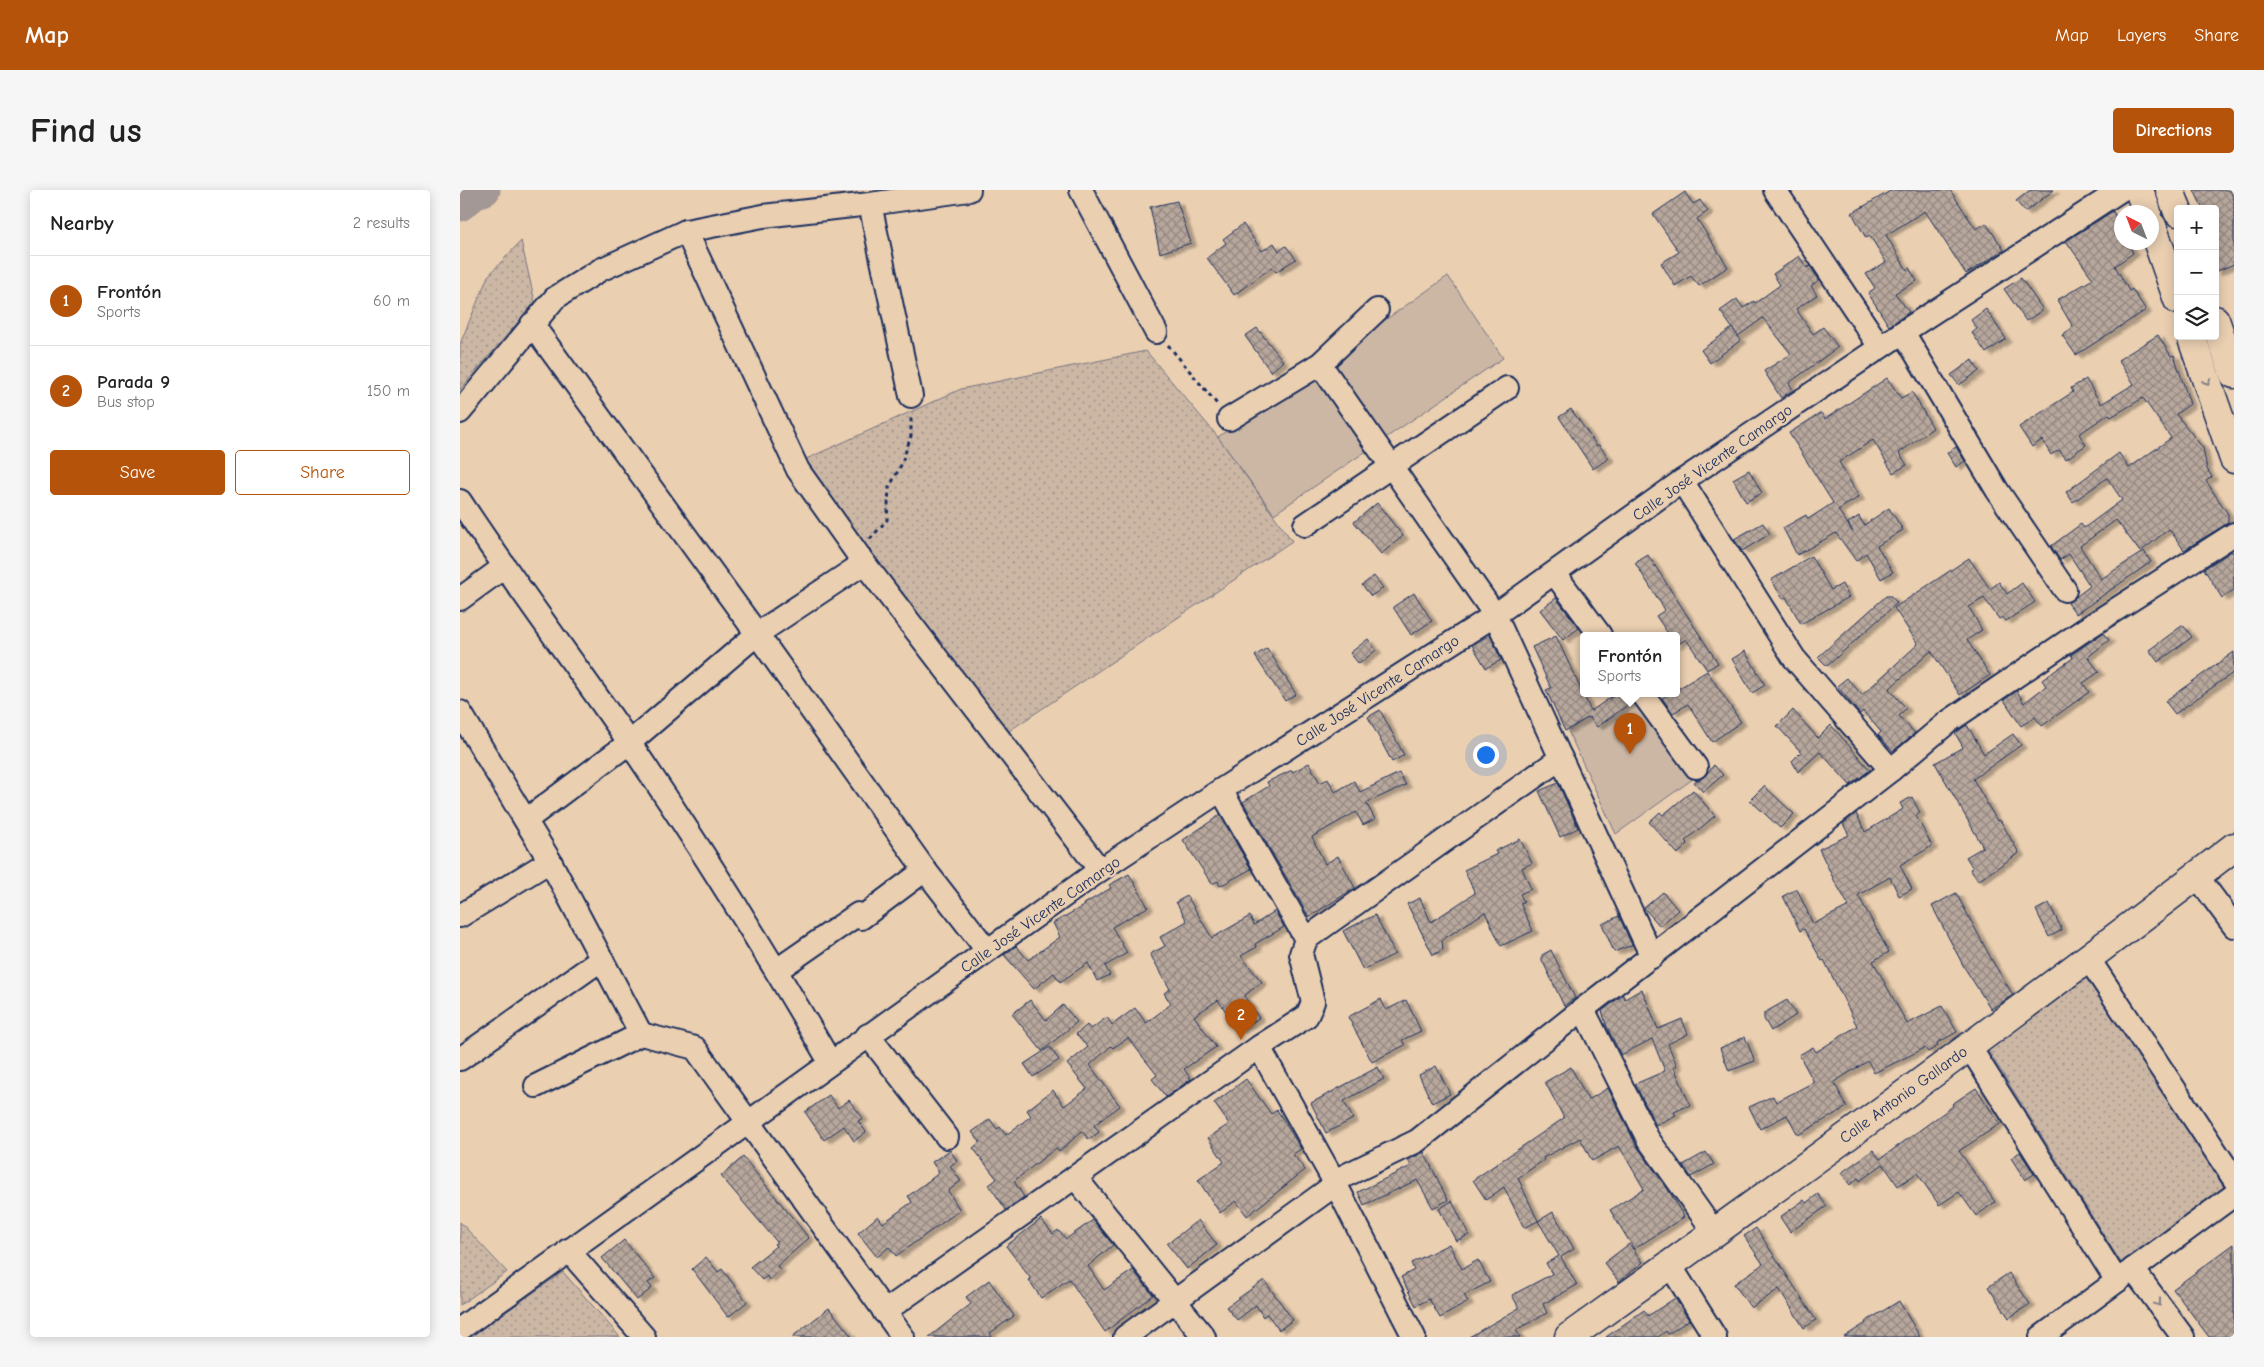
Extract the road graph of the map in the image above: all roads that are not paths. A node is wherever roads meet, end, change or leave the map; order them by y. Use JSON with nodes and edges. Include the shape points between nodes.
{"nodes":[{"id":1,"x":968,"y":190,"type":"edge"},
{"id":2,"x":1081,"y":190,"type":"edge"},
{"id":3,"x":1775,"y":190,"type":"edge"},
{"id":4,"x":2121,"y":190,"type":"edge"},
{"id":5,"x":2139,"y":190,"type":"edge"},
{"id":6,"x":2170,"y":190,"type":"edge"},
{"id":7,"x":870,"y":204,"type":"junction"},
{"id":8,"x":2144,"y":205,"type":"edge"},
{"id":9,"x":2175,"y":205,"type":"edge"},
{"id":10,"x":686,"y":231,"type":"junction"},
{"id":11,"x":2159,"y":246,"type":"edge"},
{"id":12,"x":2176,"y":295,"type":"edge"},
{"id":13,"x":1377,"y":310,"type":"dead end"},
{"id":14,"x":532,"y":324,"type":"junction"},
{"id":15,"x":2219,"y":331,"type":"edge"},
{"id":16,"x":1156,"y":332,"type":"road end"},
{"id":17,"x":1903,"y":332,"type":"junction"},
{"id":18,"x":2191,"y":340,"type":"edge"},
{"id":19,"x":1880,"y":347,"type":"junction"},
{"id":20,"x":1320,"y":364,"type":"junction"},
{"id":21,"x":2234,"y":374,"type":"edge"},
{"id":22,"x":1507,"y":388,"type":"dead end"},
{"id":23,"x":911,"y":396,"type":"road end"},
{"id":24,"x":460,"y":412,"type":"edge"},
{"id":25,"x":1229,"y":419,"type":"road end"},
{"id":26,"x":2234,"y":459,"type":"edge"},
{"id":27,"x":1390,"y":466,"type":"junction"},
{"id":28,"x":1682,"y":481,"type":"junction"},
{"id":29,"x":460,"y":500,"type":"edge"},
{"id":30,"x":1305,"y":525,"type":"dead end"},
{"id":31,"x":2234,"y":534,"type":"edge"},
{"id":32,"x":861,"y":558,"type":"junction"},
{"id":33,"x":504,"y":567,"type":"junction"},
{"id":34,"x":1555,"y":574,"type":"junction"},
{"id":35,"x":2065,"y":590,"type":"dead end"},
{"id":36,"x":460,"y":599,"type":"edge"},
{"id":37,"x":1495,"y":615,"type":"junction"},
{"id":38,"x":1598,"y":632,"type":"edge"},
{"id":39,"x":757,"y":634,"type":"junction"},
{"id":40,"x":1645,"y":697,"type":"edge"},
{"id":41,"x":460,"y":712,"type":"edge"},
{"id":42,"x":629,"y":743,"type":"junction"},
{"id":43,"x":1561,"y":758,"type":"junction"},
{"id":44,"x":1696,"y":767,"type":"dead end"},
{"id":45,"x":1891,"y":770,"type":"junction"},
{"id":46,"x":1221,"y":790,"type":"junction"},
{"id":47,"x":526,"y":820,"type":"junction"},
{"id":48,"x":2234,"y":847,"type":"edge"},
{"id":49,"x":550,"y":861,"type":"junction"},
{"id":50,"x":925,"y":870,"type":"junction"},
{"id":51,"x":1100,"y":870,"type":"junction"},
{"id":52,"x":2197,"y":876,"type":"junction"},
{"id":53,"x":460,"y":916,"type":"edge"},
{"id":54,"x":2234,"y":926,"type":"edge"},
{"id":55,"x":1306,"y":939,"type":"junction"},
{"id":56,"x":987,"y":950,"type":"junction"},
{"id":57,"x":1652,"y":957,"type":"junction"},
{"id":58,"x":2088,"y":958,"type":"junction"},
{"id":59,"x":602,"y":959,"type":"junction"},
{"id":60,"x":776,"y":970,"type":"junction"},
{"id":61,"x":1583,"y":1009,"type":"junction"},
{"id":62,"x":641,"y":1034,"type":"junction"},
{"id":63,"x":868,"y":1035,"type":"junction"},
{"id":64,"x":1969,"y":1046,"type":"junction"},
{"id":65,"x":1259,"y":1047,"type":"junction"},
{"id":66,"x":460,"y":1059,"type":"edge"},
{"id":67,"x":830,"y":1062,"type":"junction"},
{"id":68,"x":536,"y":1086,"type":"dead end"},
{"id":69,"x":748,"y":1121,"type":"junction"},
{"id":70,"x":947,"y":1137,"type":"dead end"},
{"id":71,"x":1075,"y":1177,"type":"junction"},
{"id":72,"x":2234,"y":1179,"type":"edge"},
{"id":73,"x":1335,"y":1183,"type":"junction"},
{"id":74,"x":2234,"y":1195,"type":"edge"},
{"id":75,"x":1715,"y":1233,"type":"junction"},
{"id":76,"x":568,"y":1250,"type":"junction"},
{"id":77,"x":1670,"y":1265,"type":"junction"},
{"id":78,"x":2125,"y":1275,"type":"junction"},
{"id":79,"x":1174,"y":1301,"type":"junction"},
{"id":80,"x":884,"y":1312,"type":"junction"},
{"id":81,"x":460,"y":1329,"type":"edge"},
{"id":82,"x":644,"y":1337,"type":"edge"},
{"id":83,"x":903,"y":1337,"type":"edge"},
{"id":84,"x":1125,"y":1337,"type":"edge"},
{"id":85,"x":1204,"y":1337,"type":"edge"},
{"id":86,"x":1414,"y":1337,"type":"edge"},
{"id":87,"x":1569,"y":1337,"type":"edge"},
{"id":88,"x":1715,"y":1337,"type":"edge"},
{"id":89,"x":2041,"y":1337,"type":"edge"},
{"id":90,"x":2183,"y":1337,"type":"edge"}],
"edges":[{"from":1,"to":7,"type":"street"},
{"from":2,"to":16,"type":"street"},
{"from":3,"to":19,"type":"street"},
{"from":4,"to":17,"type":"street","name":"Calle José Vicente Camargo"},
{"from":5,"to":8,"type":"main road"},
{"from":6,"to":9,"type":"main road"},
{"from":7,"to":10,"type":"street","via":[[763,216]]},
{"from":7,"to":23,"type":"street"},
{"from":10,"to":14,"type":"street","via":[[600,270],[555,298]]},
{"from":10,"to":32,"type":"street","via":[[798,470]]},
{"from":11,"to":12,"type":"main road"},
{"from":13,"to":20,"type":"street"},
{"from":14,"to":24,"type":"street"},
{"from":14,"to":39,"type":"street"},
{"from":15,"to":21,"type":"main road"},
{"from":17,"to":19,"type":"street","name":"Calle José Vicente Camargo"},
{"from":17,"to":35,"type":"street","via":[[1996,490]]},
{"from":18,"to":26,"type":"main road","one_way":true},
{"from":19,"to":28,"type":"street","name":"Calle José Vicente Camargo"},
{"from":20,"to":25,"type":"street"},
{"from":20,"to":27,"type":"street"},
{"from":22,"to":27,"type":"street"},
{"from":27,"to":30,"type":"street"},
{"from":27,"to":37,"type":"street"},
{"from":28,"to":34,"type":"street","name":"Calle José Vicente Camargo"},
{"from":28,"to":45,"type":"street","via":[[1794,658]]},
{"from":29,"to":33,"type":"street"},
{"from":31,"to":45,"type":"street","via":[[1948,722]]},
{"from":32,"to":39,"type":"street"},
{"from":32,"to":51,"type":"street"},
{"from":33,"to":36,"type":"street"},
{"from":33,"to":42,"type":"street"},
{"from":34,"to":37,"type":"street","name":"Calle José Vicente Camargo"},
{"from":34,"to":38,"type":"street"},
{"from":37,"to":43,"type":"street"},
{"from":37,"to":46,"type":"street","name":"Calle José Vicente Camargo"},
{"from":39,"to":42,"type":"street"},
{"from":39,"to":50,"type":"street"},
{"from":40,"to":44,"type":"street"},
{"from":41,"to":47,"type":"street"},
{"from":42,"to":47,"type":"street"},
{"from":42,"to":60,"type":"street"},
{"from":43,"to":55,"type":"street"},
{"from":43,"to":57,"type":"street"},
{"from":45,"to":57,"type":"street"},
{"from":46,"to":51,"type":"street","name":"Calle José Vicente Camargo"},
{"from":46,"to":55,"type":"street"},
{"from":47,"to":49,"type":"street"},
{"from":48,"to":52,"type":"main road","name":"Calle Antonio Gallardo"},
{"from":49,"to":53,"type":"street"},
{"from":49,"to":59,"type":"street"},
{"from":50,"to":56,"type":"street"},
{"from":50,"to":60,"type":"street","via":[[862,918],[858,914]]},
{"from":51,"to":56,"type":"street","name":"Calle José Vicente Camargo"},
{"from":52,"to":54,"type":"street"},
{"from":52,"to":58,"type":"main road","name":"Calle Antonio Gallardo"},
{"from":55,"to":65,"type":"street","via":[[1300,954],[1313,1002],[1307,1016]]},
{"from":56,"to":63,"type":"street","name":"Calle José Vicente Camargo"},
{"from":57,"to":61,"type":"street"},
{"from":58,"to":64,"type":"main road","name":"Calle Antonio Gallardo"},
{"from":58,"to":72,"type":"street"},
{"from":59,"to":62,"type":"street"},
{"from":59,"to":66,"type":"street"},
{"from":60,"to":67,"type":"street"},
{"from":61,"to":73,"type":"street","via":[[1417,1141]]},
{"from":61,"to":75,"type":"street","via":[[1648,1139]]},
{"from":62,"to":68,"type":"street"},
{"from":62,"to":69,"type":"street","via":[[695,1048]]},
{"from":63,"to":67,"type":"street","name":"Calle José Vicente Camargo"},
{"from":63,"to":70,"type":"street"},
{"from":64,"to":75,"type":"main road","name":"Calle Antonio Gallardo"},
{"from":64,"to":78,"type":"street"},
{"from":65,"to":71,"type":"street"},
{"from":65,"to":73,"type":"street"},
{"from":67,"to":69,"type":"street","name":"Calle José Vicente Camargo"},
{"from":69,"to":76,"type":"street","name":"Calle José Vicente Camargo"},
{"from":69,"to":80,"type":"street"},
{"from":71,"to":79,"type":"street"},
{"from":71,"to":80,"type":"street"},
{"from":73,"to":79,"type":"street"},
{"from":73,"to":86,"type":"street"},
{"from":74,"to":78,"type":"street"},
{"from":75,"to":77,"type":"main road","name":"Calle Antonio Gallardo"},
{"from":76,"to":81,"type":"street","name":"Calle José Vicente Camargo"},
{"from":76,"to":82,"type":"street"},
{"from":77,"to":87,"type":"main road","name":"Calle Antonio Gallardo"},
{"from":77,"to":88,"type":"street"},
{"from":78,"to":89,"type":"street"},
{"from":78,"to":90,"type":"street","one_way":true},
{"from":79,"to":84,"type":"street"},
{"from":79,"to":85,"type":"street"},
{"from":80,"to":83,"type":"street"}]}
